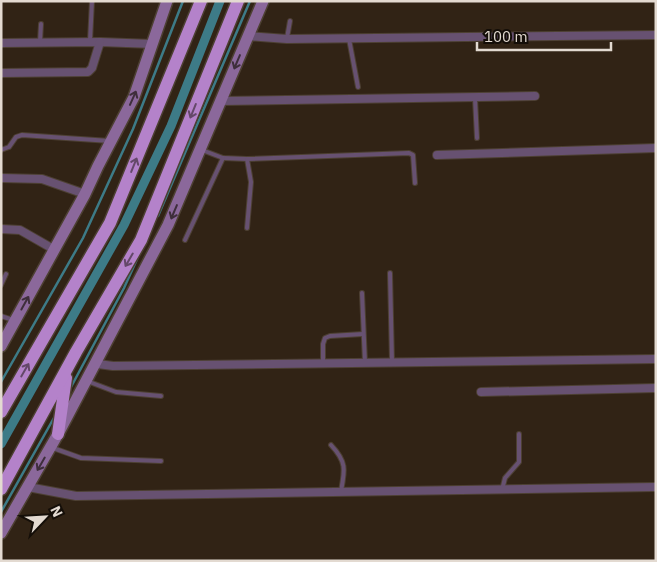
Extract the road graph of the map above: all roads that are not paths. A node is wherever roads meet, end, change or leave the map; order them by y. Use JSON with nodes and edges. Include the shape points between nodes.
{"nodes":[{"id":1,"x":92,"y":1,"type":"edge"},
{"id":2,"x":167,"y":1,"type":"edge"},
{"id":3,"x":201,"y":1,"type":"edge"},
{"id":4,"x":238,"y":1,"type":"edge"},
{"id":5,"x":263,"y":1,"type":"edge"},
{"id":6,"x":290,"y":21,"type":"dead end"},
{"id":7,"x":41,"y":24,"type":"dead end"},
{"id":8,"x":656,"y":35,"type":"edge"},
{"id":9,"x":248,"y":36,"type":"junction"},
{"id":10,"x":287,"y":39,"type":"junction"},
{"id":11,"x":350,"y":39,"type":"junction"},
{"id":12,"x":40,"y":42,"type":"junction"},
{"id":13,"x":90,"y":42,"type":"junction"},
{"id":14,"x":100,"y":42,"type":"junction"},
{"id":15,"x":1,"y":43,"type":"edge"},
{"id":16,"x":153,"y":44,"type":"junction"},
{"id":17,"x":1,"y":73,"type":"edge"},
{"id":18,"x":358,"y":88,"type":"dead end"},
{"id":19,"x":536,"y":96,"type":"dead end"},
{"id":20,"x":475,"y":98,"type":"junction"},
{"id":21,"x":221,"y":101,"type":"junction"},
{"id":22,"x":477,"y":138,"type":"dead end"},
{"id":23,"x":111,"y":141,"type":"junction"},
{"id":24,"x":656,"y":148,"type":"edge"},
{"id":25,"x":1,"y":150,"type":"edge"},
{"id":26,"x":200,"y":150,"type":"junction"},
{"id":27,"x":437,"y":155,"type":"dead end"},
{"id":28,"x":223,"y":158,"type":"junction"},
{"id":29,"x":247,"y":159,"type":"junction"},
{"id":30,"x":1,"y":178,"type":"edge"},
{"id":31,"x":415,"y":183,"type":"dead end"},
{"id":32,"x":85,"y":194,"type":"junction"},
{"id":33,"x":247,"y":228,"type":"dead end"},
{"id":34,"x":1,"y":229,"type":"edge"},
{"id":35,"x":185,"y":240,"type":"dead end"},
{"id":36,"x":55,"y":250,"type":"junction"},
{"id":37,"x":390,"y":273,"type":"dead end"},
{"id":38,"x":6,"y":274,"type":"dead end"},
{"id":39,"x":1,"y":285,"type":"edge"},
{"id":40,"x":362,"y":294,"type":"dead end"},
{"id":41,"x":1,"y":316,"type":"edge"},
{"id":42,"x":15,"y":321,"type":"junction"},
{"id":43,"x":364,"y":334,"type":"junction"},
{"id":44,"x":1,"y":346,"type":"edge"},
{"id":45,"x":656,"y":359,"type":"edge"},
{"id":46,"x":392,"y":362,"type":"junction"},
{"id":47,"x":323,"y":363,"type":"junction"},
{"id":48,"x":365,"y":363,"type":"junction"},
{"id":49,"x":98,"y":364,"type":"dead end"},
{"id":50,"x":66,"y":371,"type":"junction"},
{"id":51,"x":87,"y":381,"type":"junction"},
{"id":52,"x":656,"y":388,"type":"edge"},
{"id":53,"x":481,"y":392,"type":"dead end"},
{"id":54,"x":161,"y":396,"type":"dead end"},
{"id":55,"x":1,"y":412,"type":"edge"},
{"id":56,"x":58,"y":434,"type":"junction"},
{"id":57,"x":519,"y":434,"type":"dead end"},
{"id":58,"x":331,"y":445,"type":"dead end"},
{"id":59,"x":51,"y":447,"type":"junction"},
{"id":60,"x":161,"y":461,"type":"dead end"},
{"id":61,"x":28,"y":486,"type":"junction"},
{"id":62,"x":656,"y":487,"type":"edge"},
{"id":63,"x":1,"y":489,"type":"edge"},
{"id":64,"x":502,"y":490,"type":"junction"},
{"id":65,"x":340,"y":492,"type":"junction"},
{"id":66,"x":1,"y":533,"type":"edge"}],
"edges":[{"from":1,"to":13,"type":"lane"},
{"from":2,"to":16,"type":"main road"},
{"from":55,"to":3,"type":"highway","one_way":true,"via":[[110,223]]},
{"from":4,"to":50,"type":"highway","one_way":true,"via":[[140,240]]},
{"from":5,"to":9,"type":"main road"},
{"from":6,"to":10,"type":"lane"},
{"from":7,"to":12,"type":"lane"},
{"from":8,"to":11,"type":"street"},
{"from":9,"to":10,"type":"street"},
{"from":9,"to":21,"type":"main road","one_way":true},
{"from":10,"to":11,"type":"street"},
{"from":11,"to":18,"type":"lane"},
{"from":12,"to":13,"type":"street"},
{"from":12,"to":15,"type":"street"},
{"from":13,"to":14,"type":"street"},
{"from":14,"to":16,"type":"street"},
{"from":14,"to":17,"type":"street","via":[[88,72]]},
{"from":23,"to":16,"type":"main road","one_way":true,"via":[[134,97]]},
{"from":19,"to":20,"type":"street"},
{"from":20,"to":21,"type":"street"},
{"from":20,"to":22,"type":"lane"},
{"from":21,"to":26,"type":"main road"},
{"from":23,"to":25,"type":"lane","via":[[22,135],[16,137],[10,147]]},
{"from":23,"to":32,"type":"main road"},
{"from":24,"to":27,"type":"street"},
{"from":26,"to":28,"type":"lane"},
{"from":26,"to":51,"type":"main road","one_way":true,"via":[[168,225]]},
{"from":28,"to":29,"type":"lane"},
{"from":28,"to":35,"type":"lane"},
{"from":29,"to":31,"type":"lane","via":[[409,153],[413,155]]},
{"from":29,"to":33,"type":"lane","via":[[251,182]]},
{"from":30,"to":32,"type":"street","via":[[42,179]]},
{"from":32,"to":36,"type":"main road"},
{"from":34,"to":36,"type":"street","via":[[20,230]]},
{"from":42,"to":36,"type":"main road","one_way":true},
{"from":37,"to":46,"type":"lane"},
{"from":38,"to":39,"type":"lane"},
{"from":40,"to":43,"type":"lane"},
{"from":41,"to":42,"type":"lane"},
{"from":42,"to":44,"type":"main road"},
{"from":43,"to":47,"type":"lane","via":[[325,338]]},
{"from":43,"to":48,"type":"lane"},
{"from":45,"to":46,"type":"street"},
{"from":46,"to":48,"type":"street"},
{"from":47,"to":48,"type":"street"},
{"from":47,"to":49,"type":"street"},
{"from":50,"to":56,"type":"highway"},
{"from":50,"to":63,"type":"highway"},
{"from":51,"to":54,"type":"lane","via":[[116,392]]},
{"from":51,"to":56,"type":"main road"},
{"from":52,"to":53,"type":"street"},
{"from":56,"to":59,"type":"main road"},
{"from":57,"to":64,"type":"lane","via":[[519,462],[505,478]]},
{"from":58,"to":65,"type":"lane","via":[[343,462]]},
{"from":59,"to":60,"type":"lane","via":[[81,458]]},
{"from":59,"to":61,"type":"main road","one_way":true},
{"from":61,"to":65,"type":"street","via":[[76,496]]},
{"from":61,"to":66,"type":"main road"},
{"from":62,"to":64,"type":"street"},
{"from":64,"to":65,"type":"street"}]}
